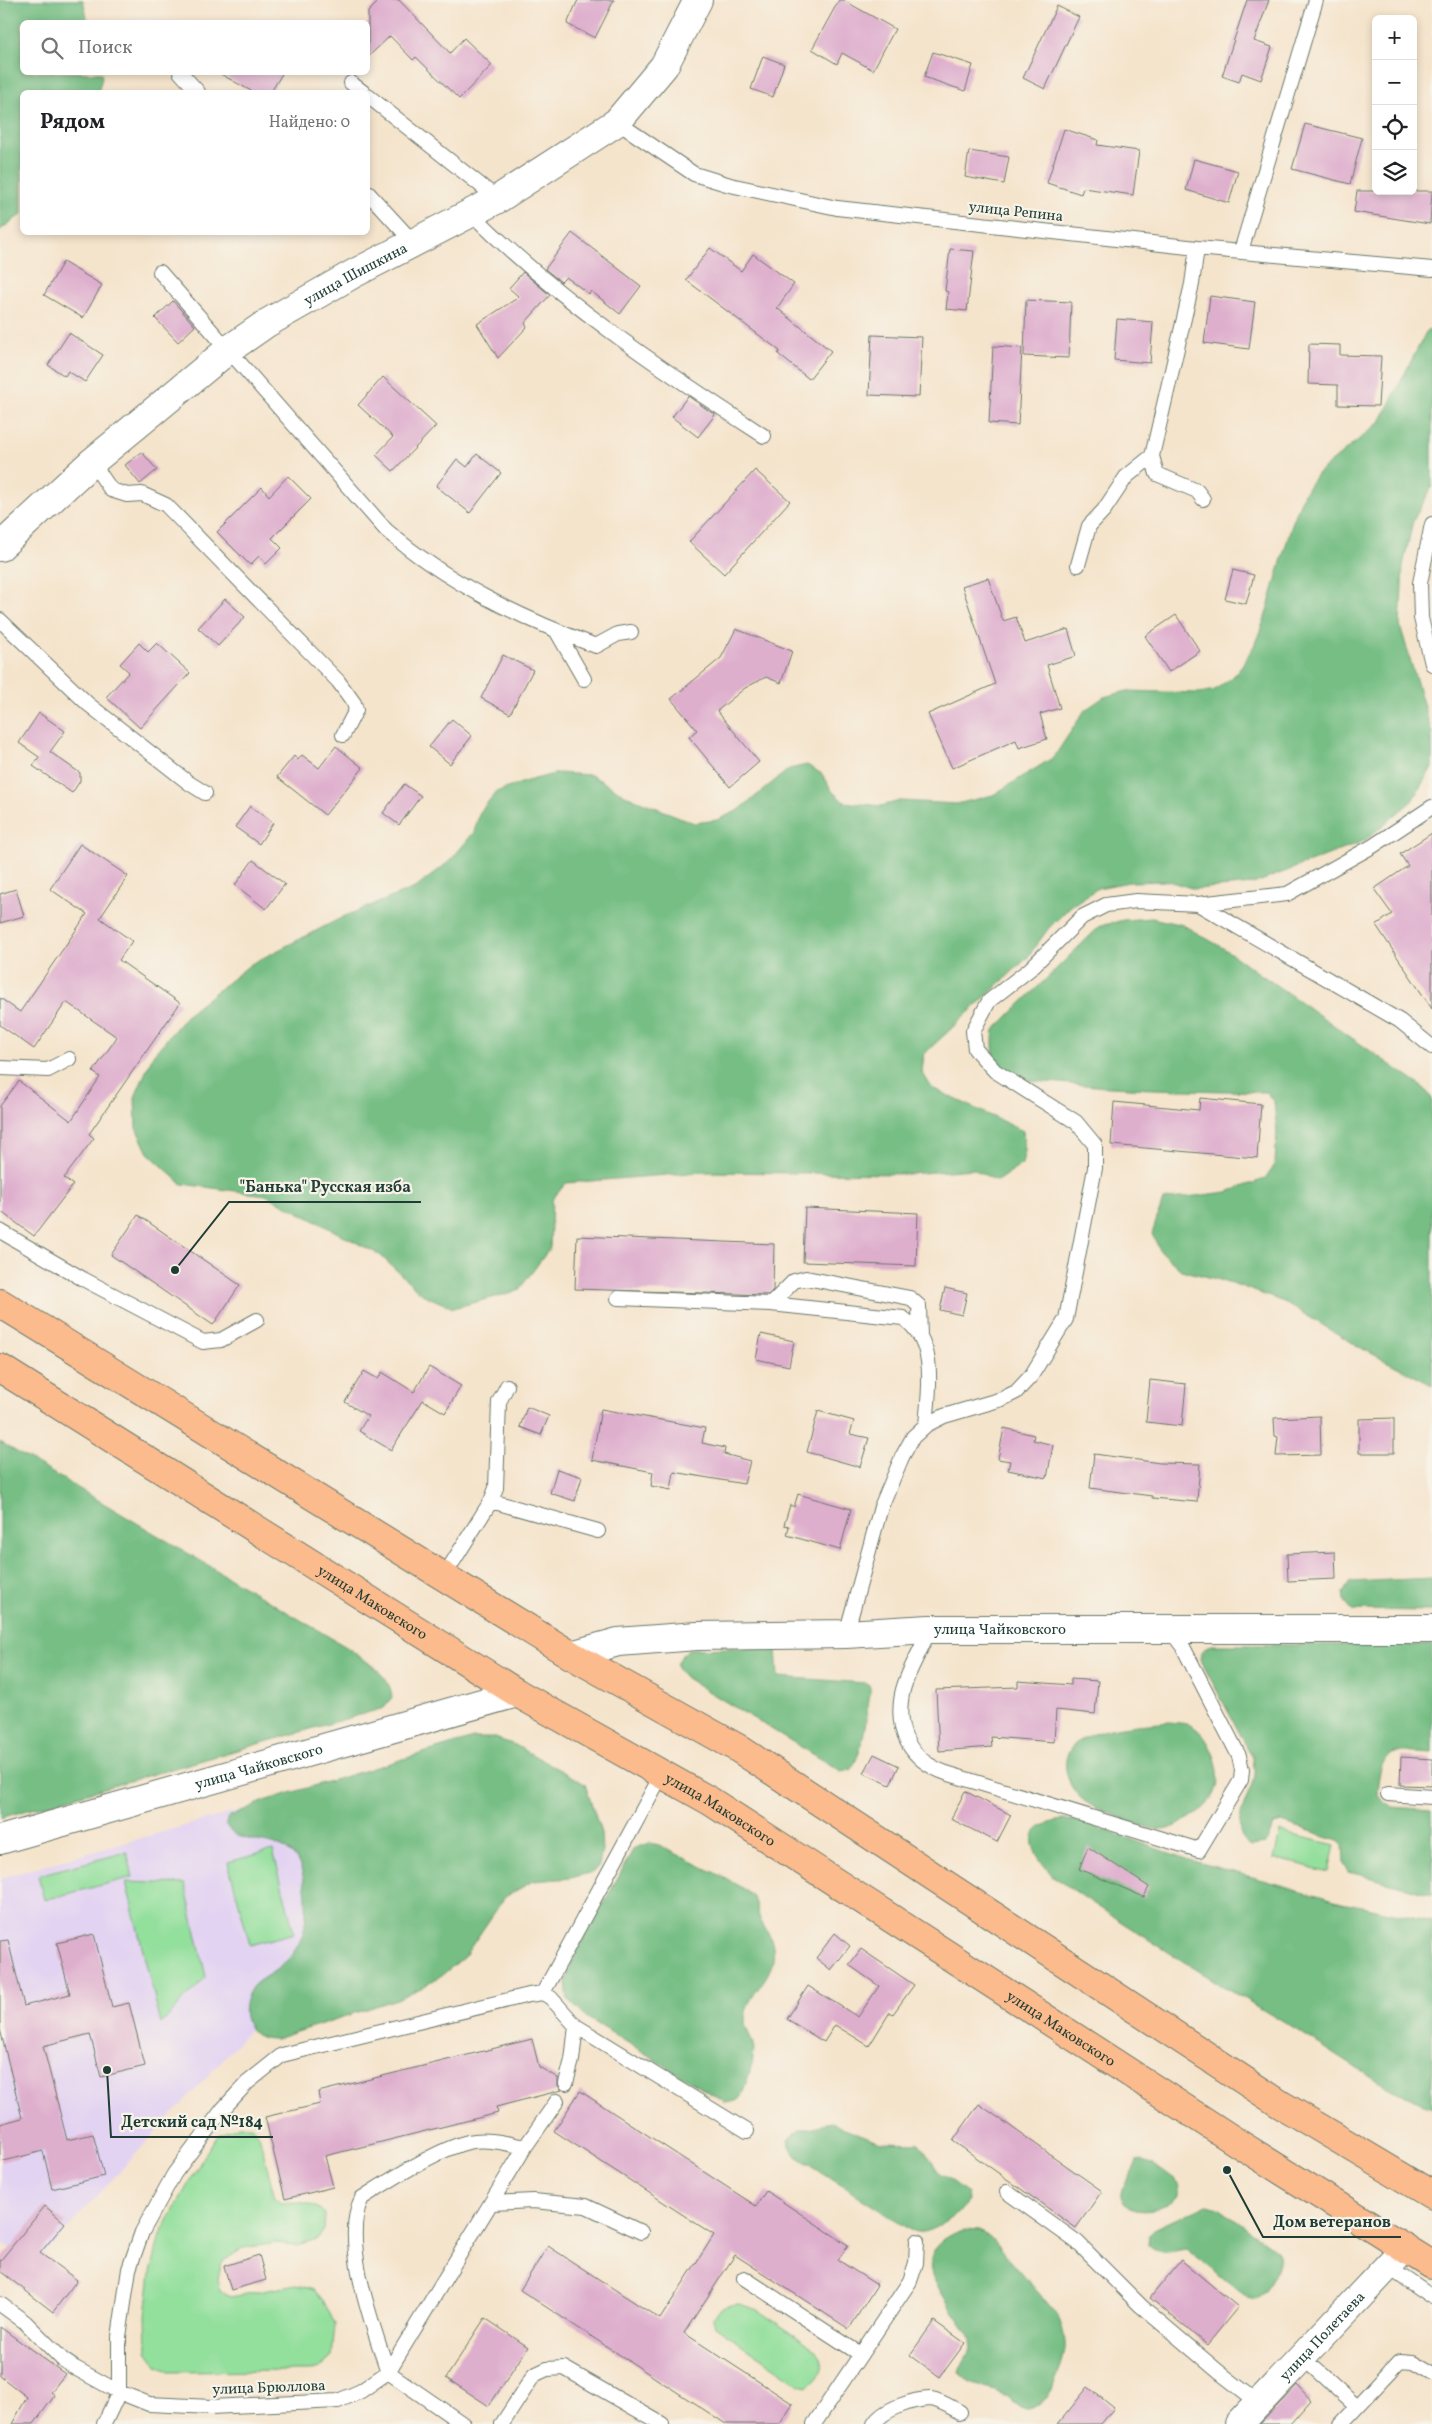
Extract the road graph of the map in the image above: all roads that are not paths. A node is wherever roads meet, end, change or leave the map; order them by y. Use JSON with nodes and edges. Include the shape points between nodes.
{"nodes":[{"id":1,"x":698,"y":0,"type":"edge"},
{"id":2,"x":1316,"y":0,"type":"edge"},
{"id":3,"x":183,"y":75,"type":"edge"},
{"id":4,"x":351,"y":83,"type":"dead end"},
{"id":5,"x":196,"y":90,"type":"edge"},
{"id":6,"x":360,"y":90,"type":"edge"},
{"id":7,"x":370,"y":98,"type":"edge"},
{"id":8,"x":616,"y":122,"type":"junction"},
{"id":9,"x":370,"y":195,"type":"edge"},
{"id":10,"x":498,"y":199,"type":"junction"},
{"id":11,"x":471,"y":213,"type":"junction"},
{"id":12,"x":413,"y":242,"type":"junction"},
{"id":13,"x":1197,"y":248,"type":"junction"},
{"id":14,"x":1241,"y":251,"type":"junction"},
{"id":15,"x":1432,"y":269,"type":"edge"},
{"id":16,"x":160,"y":272,"type":"dead end"},
{"id":17,"x":228,"y":350,"type":"junction"},
{"id":18,"x":764,"y":436,"type":"dead end"},
{"id":19,"x":1152,"y":456,"type":"junction"},
{"id":20,"x":92,"y":462,"type":"junction"},
{"id":21,"x":1202,"y":499,"type":"dead end"},
{"id":22,"x":1432,"y":524,"type":"edge"},
{"id":23,"x":0,"y":547,"type":"edge"},
{"id":24,"x":1078,"y":565,"type":"dead end"},
{"id":25,"x":0,"y":620,"type":"edge"},
{"id":26,"x":556,"y":632,"type":"junction"},
{"id":27,"x":631,"y":632,"type":"dead end"},
{"id":28,"x":1432,"y":664,"type":"edge"},
{"id":29,"x":584,"y":679,"type":"dead end"},
{"id":30,"x":343,"y":735,"type":"dead end"},
{"id":31,"x":205,"y":793,"type":"dead end"},
{"id":32,"x":1432,"y":806,"type":"edge"},
{"id":33,"x":1198,"y":904,"type":"junction"},
{"id":34,"x":1432,"y":1047,"type":"edge"},
{"id":35,"x":69,"y":1059,"type":"dead end"},
{"id":36,"x":0,"y":1068,"type":"edge"},
{"id":37,"x":0,"y":1231,"type":"edge"},
{"id":38,"x":618,"y":1298,"type":"dead end"},
{"id":39,"x":0,"y":1303,"type":"edge"},
{"id":40,"x":770,"y":1304,"type":"junction"},
{"id":41,"x":257,"y":1320,"type":"dead end"},
{"id":42,"x":920,"y":1336,"type":"junction"},
{"id":43,"x":0,"y":1368,"type":"edge"},
{"id":44,"x":507,"y":1386,"type":"dead end"},
{"id":45,"x":926,"y":1425,"type":"junction"},
{"id":46,"x":491,"y":1501,"type":"junction"},
{"id":47,"x":598,"y":1531,"type":"dead end"},
{"id":48,"x":444,"y":1576,"type":"junction"},
{"id":49,"x":929,"y":1630,"type":"junction"},
{"id":50,"x":1170,"y":1630,"type":"junction"},
{"id":51,"x":1432,"y":1630,"type":"edge"},
{"id":52,"x":846,"y":1634,"type":"junction"},
{"id":53,"x":571,"y":1655,"type":"junction"},
{"id":54,"x":517,"y":1692,"type":"junction"},
{"id":55,"x":662,"y":1774,"type":"junction"},
{"id":56,"x":1388,"y":1794,"type":"dead end"},
{"id":57,"x":1432,"y":1797,"type":"edge"},
{"id":58,"x":0,"y":1840,"type":"edge"},
{"id":59,"x":543,"y":1993,"type":"junction"},
{"id":60,"x":576,"y":2026,"type":"junction"},
{"id":61,"x":566,"y":2083,"type":"dead end"},
{"id":62,"x":557,"y":2102,"type":"dead end"},
{"id":63,"x":747,"y":2131,"type":"dead end"},
{"id":64,"x":525,"y":2147,"type":"junction"},
{"id":65,"x":1007,"y":2192,"type":"dead end"},
{"id":66,"x":1432,"y":2195,"type":"edge"},
{"id":67,"x":492,"y":2203,"type":"junction"},
{"id":68,"x":641,"y":2232,"type":"dead end"},
{"id":69,"x":917,"y":2241,"type":"dead end"},
{"id":70,"x":1396,"y":2258,"type":"junction"},
{"id":71,"x":1432,"y":2265,"type":"edge"},
{"id":72,"x":744,"y":2278,"type":"dead end"},
{"id":73,"x":1432,"y":2297,"type":"edge"},
{"id":74,"x":0,"y":2304,"type":"edge"},
{"id":75,"x":860,"y":2354,"type":"junction"},
{"id":76,"x":1302,"y":2357,"type":"junction"},
{"id":77,"x":388,"y":2372,"type":"junction"},
{"id":78,"x":1432,"y":2373,"type":"edge"},
{"id":79,"x":119,"y":2392,"type":"junction"},
{"id":80,"x":1259,"y":2403,"type":"junction"},
{"id":81,"x":1357,"y":2407,"type":"junction"},
{"id":82,"x":960,"y":2412,"type":"dead end"},
{"id":83,"x":104,"y":2424,"type":"edge"},
{"id":84,"x":463,"y":2424,"type":"edge"},
{"id":85,"x":502,"y":2424,"type":"edge"},
{"id":86,"x":662,"y":2424,"type":"edge"},
{"id":87,"x":814,"y":2424,"type":"edge"},
{"id":88,"x":874,"y":2424,"type":"edge"},
{"id":89,"x":1239,"y":2424,"type":"edge"},
{"id":90,"x":1341,"y":2424,"type":"edge"}],
"edges":[{"from":1,"to":8,"type":"street","name":"улица Шишкина","via":[[664,66]]},
{"from":2,"to":14,"type":"lane"},
{"from":3,"to":5,"type":"lane"},
{"from":4,"to":6,"type":"lane"},
{"from":7,"to":10,"type":"lane"},
{"from":8,"to":10,"type":"street","name":"улица Шишкина"},
{"from":8,"to":13,"type":"lane","name":"улица Репина","via":[[694,174],[730,185],[837,208]]},
{"from":9,"to":12,"type":"lane"},
{"from":10,"to":11,"type":"street","name":"улица Шишкина"},
{"from":11,"to":12,"type":"street","name":"улица Шишкина"},
{"from":11,"to":18,"type":"lane","via":[[498,240],[588,315]]},
{"from":12,"to":17,"type":"street","name":"улица Шишкина","via":[[276,318]]},
{"from":13,"to":14,"type":"lane","name":"улица Репина"},
{"from":13,"to":19,"type":"lane","via":[[1192,284]]},
{"from":14,"to":15,"type":"lane","name":"улица Репина"},
{"from":16,"to":17,"type":"lane"},
{"from":17,"to":20,"type":"street","name":"улица Шишкина"},
{"from":17,"to":26,"type":"lane","via":[[386,530],[412,553],[469,589]]},
{"from":19,"to":21,"type":"lane","via":[[1157,474],[1197,491]]},
{"from":19,"to":24,"type":"lane","via":[[1126,477],[1089,526]]},
{"from":20,"to":23,"type":"street","name":"улица Шишкина"},
{"from":20,"to":30,"type":"lane","via":[[111,490],[127,495],[142,494],[166,505],[338,681],[356,710]]},
{"from":22,"to":28,"type":"lane","via":[[1420,583],[1421,618]]},
{"from":25,"to":31,"type":"lane","via":[[88,704],[189,784]]},
{"from":26,"to":27,"type":"lane","via":[[596,646],[618,634]]},
{"from":26,"to":29,"type":"lane"},
{"from":32,"to":33,"type":"lane","via":[[1373,846],[1287,894]]},
{"from":33,"to":34,"type":"lane","via":[[1400,1021]]},
{"from":33,"to":45,"type":"lane","via":[[1136,901],[1106,905],[1082,917],[1030,969],[989,1002],[973,1031],[975,1049],[995,1071],[1076,1122],[1095,1145],[1095,1168],[1066,1319],[1031,1376],[1016,1392],[1002,1399],[944,1416]]},
{"from":35,"to":36,"type":"lane","via":[[48,1070]]},
{"from":37,"to":41,"type":"lane","via":[[203,1342],[221,1340]]},
{"from":38,"to":40,"type":"lane"},
{"from":39,"to":48,"type":"highway"},
{"from":40,"to":42,"type":"lane","via":[[903,1318]]},
{"from":40,"to":42,"type":"lane","via":[[794,1282],[806,1278],[910,1298],[919,1306]]},
{"from":42,"to":45,"type":"lane","via":[[930,1373]]},
{"from":43,"to":54,"type":"highway","name":"улица Маковского"},
{"from":44,"to":46,"type":"lane","via":[[499,1402],[498,1475]]},
{"from":45,"to":52,"type":"lane","via":[[913,1438],[902,1457],[881,1507]]},
{"from":46,"to":47,"type":"lane"},
{"from":46,"to":48,"type":"lane"},
{"from":48,"to":53,"type":"highway"},
{"from":49,"to":50,"type":"street","name":"улица Чайковского"},
{"from":49,"to":50,"type":"lane","via":[[902,1694],[900,1725],[907,1744],[921,1761],[946,1773],[1200,1850],[1241,1780],[1242,1770],[1239,1756],[1183,1647]]},
{"from":49,"to":52,"type":"street","name":"улица Чайковского"},
{"from":50,"to":51,"type":"street","name":"улица Чайковского"},
{"from":52,"to":53,"type":"street","name":"улица Чайковского","via":[[688,1637],[618,1642]]},
{"from":53,"to":66,"type":"highway","via":[[736,1747],[1280,2104]]},
{"from":54,"to":55,"type":"highway","name":"улица Маковского"},
{"from":54,"to":58,"type":"street","name":"улица Чайковского"},
{"from":55,"to":59,"type":"lane"},
{"from":55,"to":70,"type":"highway","name":"улица Маковского","via":[[710,1801],[1232,2140]]},
{"from":56,"to":57,"type":"lane"},
{"from":59,"to":60,"type":"lane"},
{"from":59,"to":79,"type":"lane","via":[[282,2055],[247,2083],[174,2174],[142,2232],[128,2269],[119,2337]]},
{"from":60,"to":61,"type":"lane"},
{"from":60,"to":63,"type":"lane"},
{"from":62,"to":64,"type":"lane"},
{"from":64,"to":67,"type":"lane"},
{"from":64,"to":77,"type":"lane","via":[[500,2141],[468,2142],[444,2151],[362,2198],[356,2210],[355,2234],[365,2302]]},
{"from":65,"to":80,"type":"lane","via":[[1077,2242],[1141,2306]]},
{"from":67,"to":68,"type":"lane","via":[[533,2201],[586,2206]]},
{"from":67,"to":77,"type":"lane"},
{"from":69,"to":75,"type":"lane","via":[[916,2263],[910,2281]]},
{"from":70,"to":71,"type":"highway","name":"улица Маковского"},
{"from":70,"to":73,"type":"lane"},
{"from":70,"to":76,"type":"street","name":"улица Полетаева"},
{"from":72,"to":75,"type":"lane"},
{"from":74,"to":79,"type":"lane","name":"улица Брюллова","via":[[25,2322],[63,2360]]},
{"from":75,"to":87,"type":"lane"},
{"from":76,"to":80,"type":"street","name":"улица Полетаева"},
{"from":76,"to":81,"type":"lane"},
{"from":77,"to":79,"type":"lane","name":"улица Брюллова","via":[[361,2391],[338,2401],[211,2407],[149,2404]]},
{"from":77,"to":84,"type":"lane"},
{"from":78,"to":81,"type":"lane","via":[[1413,2362],[1400,2362]]},
{"from":79,"to":83,"type":"lane"},
{"from":80,"to":89,"type":"street","name":"улица Полетаева"},
{"from":81,"to":90,"type":"lane"},
{"from":82,"to":88,"type":"lane","via":[[932,2399],[906,2404],[878,2418]]},
{"from":85,"to":86,"type":"lane","via":[[534,2375],[547,2369],[564,2368]]}]}
